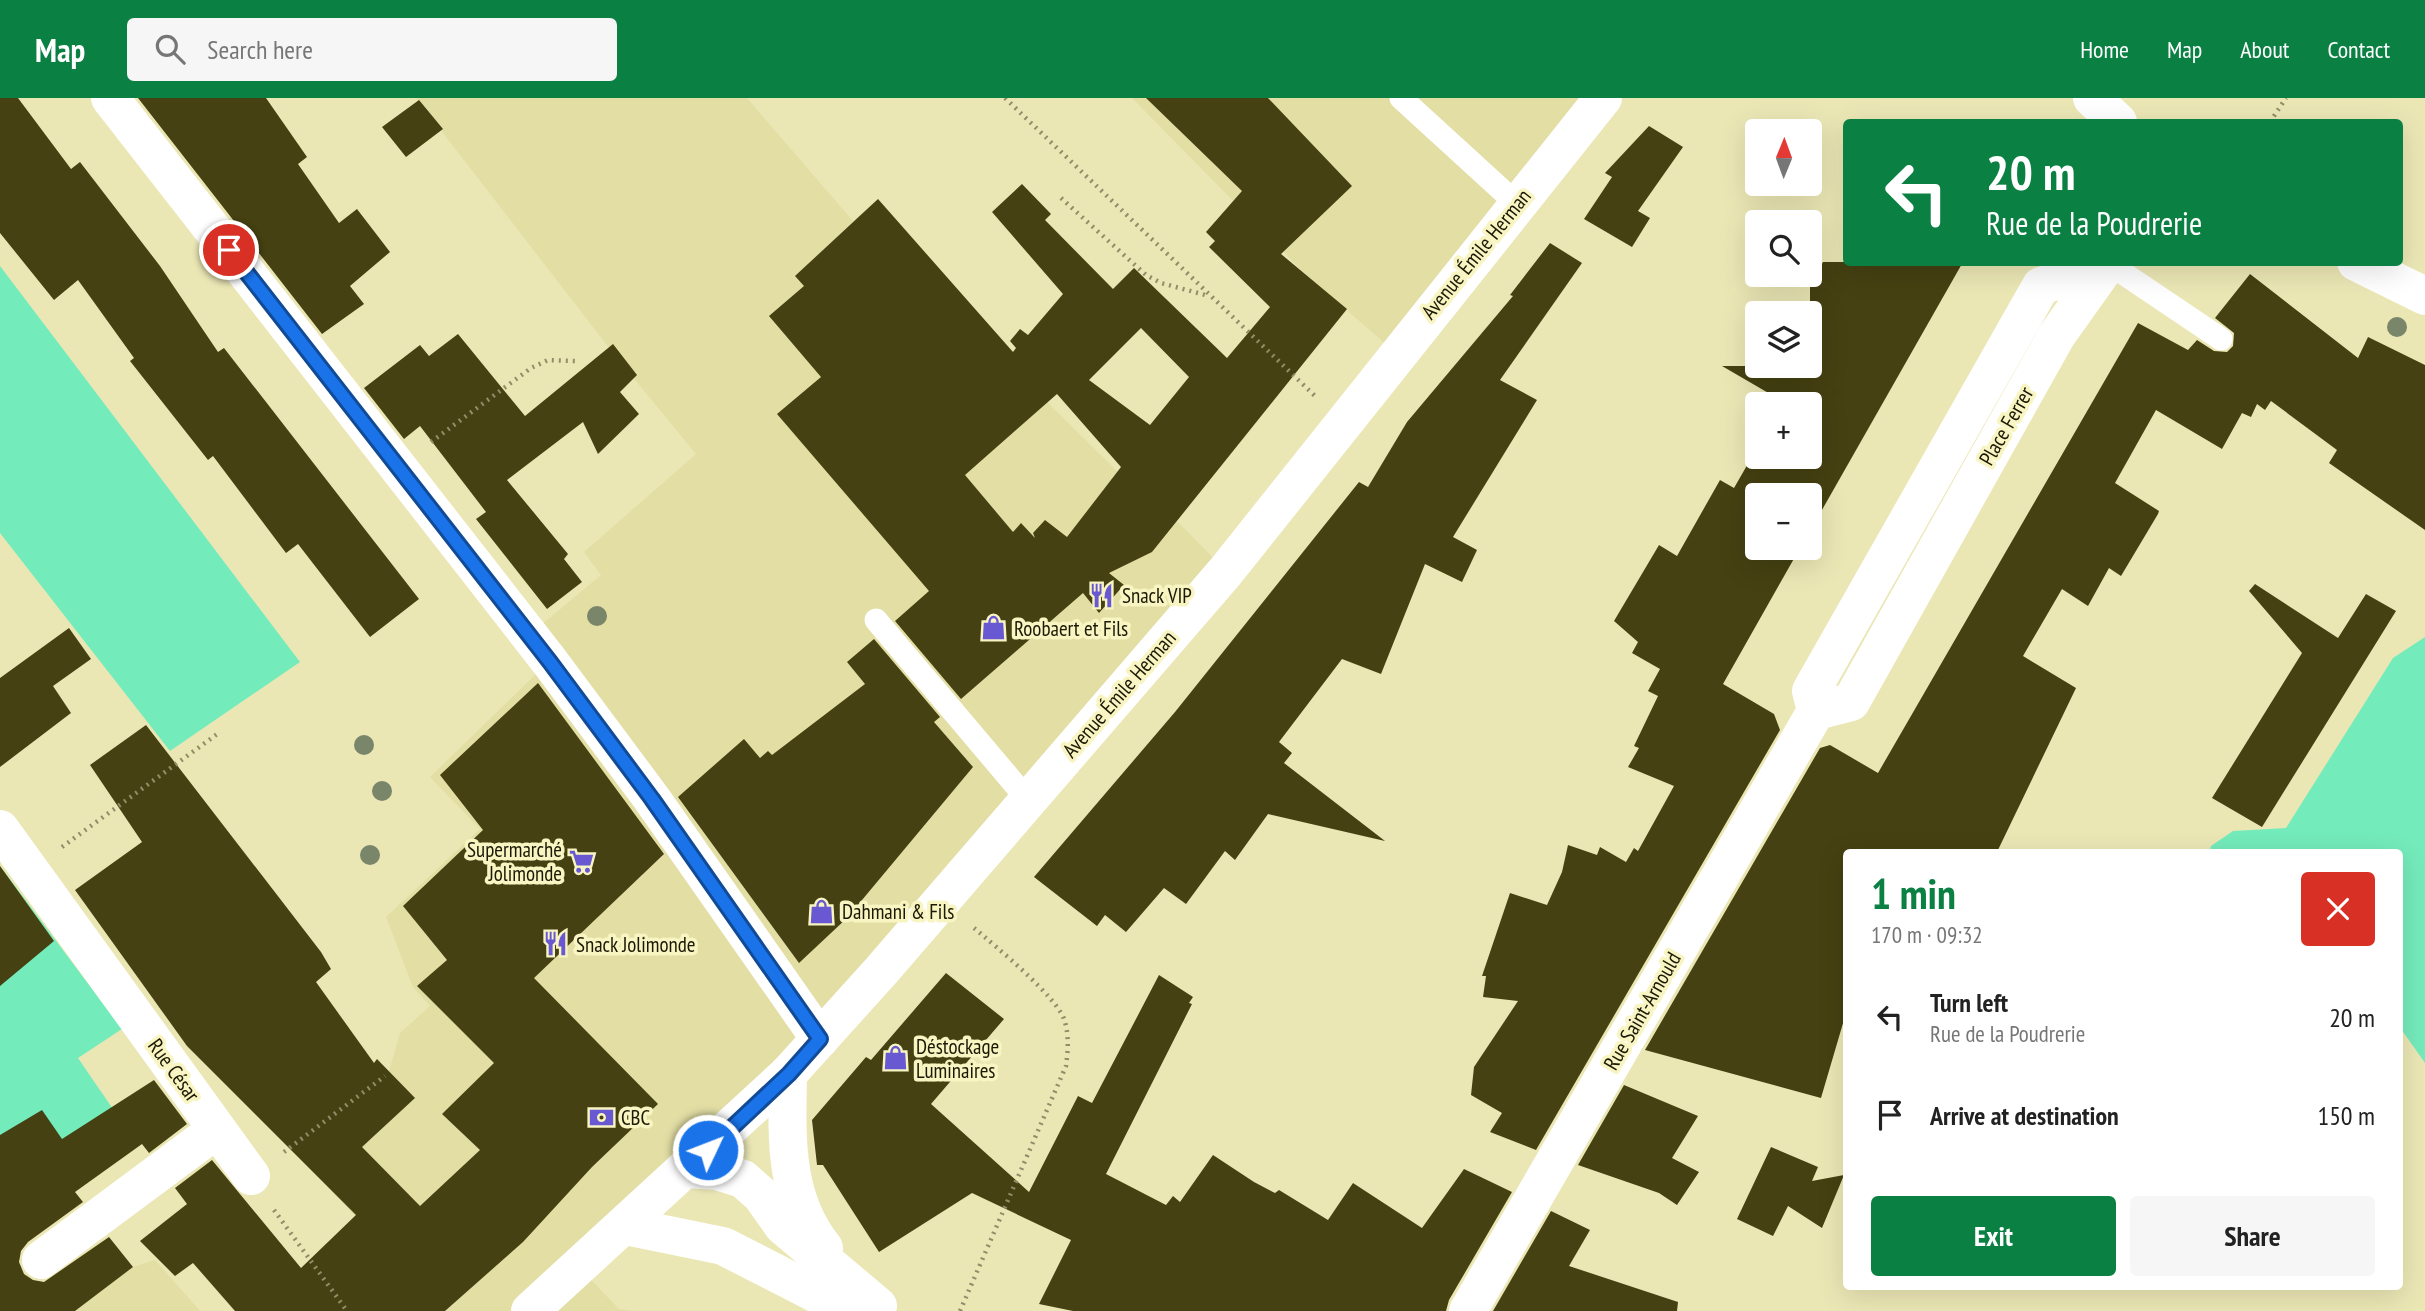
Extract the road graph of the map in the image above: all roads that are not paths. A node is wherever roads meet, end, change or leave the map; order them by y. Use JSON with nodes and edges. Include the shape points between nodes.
{"nodes":[{"id":1,"x":110,"y":98,"type":"edge"},
{"id":2,"x":1401,"y":98,"type":"edge"},
{"id":3,"x":1603,"y":98,"type":"edge"},
{"id":4,"x":2092,"y":98,"type":"edge"},
{"id":5,"x":2115,"y":119,"type":"edge"},
{"id":6,"x":1517,"y":204,"type":"junction"},
{"id":7,"x":2099,"y":266,"type":"edge"},
{"id":8,"x":2112,"y":266,"type":"edge"},
{"id":9,"x":2364,"y":266,"type":"edge"},
{"id":10,"x":2425,"y":296,"type":"edge"},
{"id":11,"x":2221,"y":339,"type":"dead end"},
{"id":12,"x":876,"y":620,"type":"dead end"},
{"id":13,"x":1816,"y":711,"type":"joint"},
{"id":14,"x":1028,"y":800,"type":"junction"},
{"id":15,"x":0,"y":829,"type":"edge"},
{"id":16,"x":820,"y":1039,"type":"junction"},
{"id":17,"x":789,"y":1074,"type":"junction"},
{"id":18,"x":216,"y":1130,"type":"junction"},
{"id":19,"x":688,"y":1169,"type":"junction"},
{"id":20,"x":250,"y":1176,"type":"road end"},
{"id":21,"x":625,"y":1226,"type":"junction"},
{"id":22,"x":41,"y":1260,"type":"dead end"},
{"id":23,"x":866,"y":1303,"type":"edge"},
{"id":24,"x":530,"y":1311,"type":"edge"},
{"id":25,"x":1468,"y":1311,"type":"edge"}],
"edges":[{"from":1,"to":16,"type":"street","via":[[550,662]]},
{"from":2,"to":6,"type":"lane"},
{"from":3,"to":6,"type":"street","name":"Avenue Émile Herman"},
{"from":4,"to":5,"type":"street"},
{"from":6,"to":14,"type":"street","name":"Avenue Émile Herman","via":[[1226,571]]},
{"from":7,"to":13,"type":"street","name":"Place Ferrer","via":[[2041,286],[1811,691]]},
{"from":8,"to":11,"type":"lane"},
{"from":9,"to":10,"type":"street"},
{"from":12,"to":14,"type":"lane"},
{"from":13,"to":25,"type":"street","name":"Rue Saint-Arnould"},
{"from":14,"to":16,"type":"street","name":"Avenue Émile Herman"},
{"from":15,"to":18,"type":"street","name":"Rue César"},
{"from":16,"to":17,"type":"street","name":"Avenue Émile Herman"},
{"from":17,"to":19,"type":"street","name":"Avenue Émile Herman"},
{"from":17,"to":23,"type":"street","via":[[786,1147],[801,1209]]},
{"from":18,"to":20,"type":"street","name":"Rue César"},
{"from":18,"to":22,"type":"street"},
{"from":19,"to":21,"type":"street","name":"Avenue Émile Herman"},
{"from":19,"to":23,"type":"street","via":[[743,1179],[783,1226]]},
{"from":21,"to":23,"type":"street","via":[[723,1246],[815,1293]]},
{"from":21,"to":24,"type":"street","name":"Avenue Émile Herman"}]}
